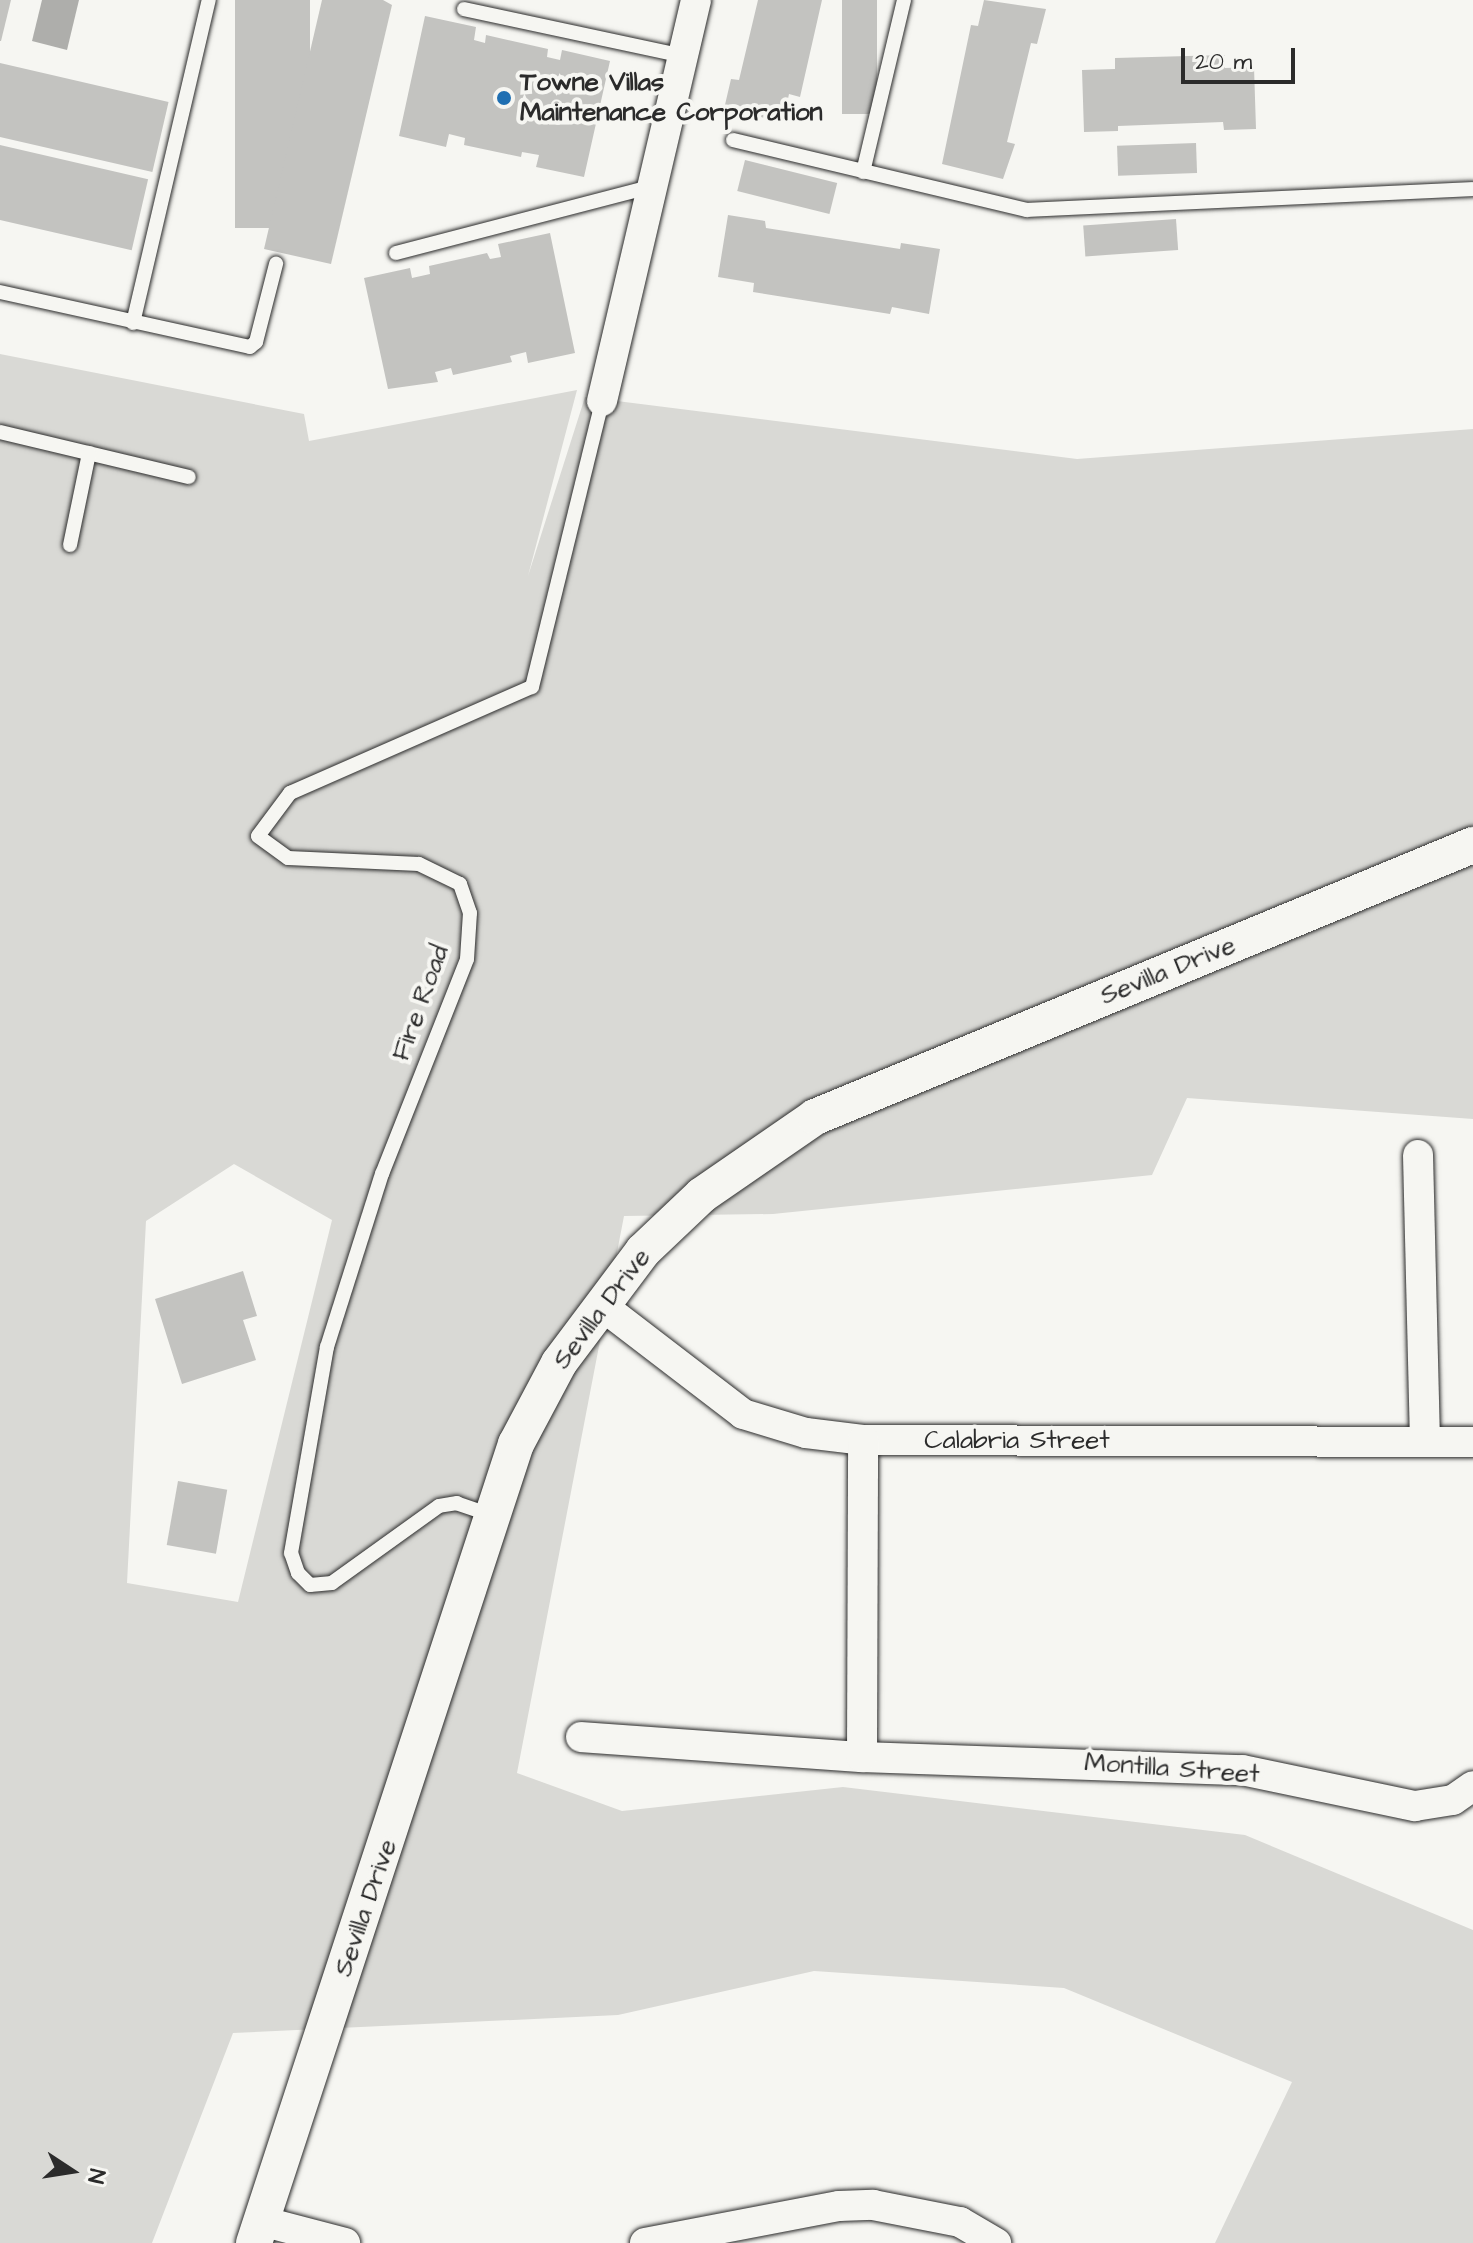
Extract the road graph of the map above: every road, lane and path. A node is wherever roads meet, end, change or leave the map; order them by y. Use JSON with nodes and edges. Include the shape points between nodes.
{"nodes":[{"id":1,"x":209,"y":0,"type":"edge"},
{"id":2,"x":696,"y":0,"type":"edge"},
{"id":3,"x":904,"y":0,"type":"edge"},
{"id":4,"x":464,"y":9,"type":"dead end"},
{"id":5,"x":683,"y":56,"type":"junction"},
{"id":6,"x":733,"y":140,"type":"dead end"},
{"id":7,"x":863,"y":172,"type":"junction"},
{"id":8,"x":654,"y":186,"type":"junction"},
{"id":9,"x":1473,"y":189,"type":"edge"},
{"id":10,"x":396,"y":253,"type":"dead end"},
{"id":11,"x":276,"y":264,"type":"dead end"},
{"id":12,"x":0,"y":292,"type":"edge"},
{"id":13,"x":133,"y":323,"type":"junction"},
{"id":14,"x":602,"y":401,"type":"joint"},
{"id":15,"x":0,"y":432,"type":"edge"},
{"id":16,"x":89,"y":453,"type":"junction"},
{"id":17,"x":189,"y":477,"type":"dead end"},
{"id":18,"x":70,"y":545,"type":"dead end"},
{"id":19,"x":1473,"y":845,"type":"edge"},
{"id":20,"x":1418,"y":1155,"type":"dead end"},
{"id":21,"x":601,"y":1305,"type":"junction"},
{"id":22,"x":863,"y":1440,"type":"junction"},
{"id":23,"x":1425,"y":1442,"type":"junction"},
{"id":24,"x":1473,"y":1442,"type":"edge"},
{"id":25,"x":493,"y":1516,"type":"junction"},
{"id":26,"x":581,"y":1737,"type":"dead end"},
{"id":27,"x":862,"y":1757,"type":"junction"},
{"id":28,"x":1473,"y":1786,"type":"edge"},
{"id":29,"x":258,"y":2232,"type":"edge"},
{"id":30,"x":345,"y":2243,"type":"edge"},
{"id":31,"x":645,"y":2243,"type":"edge"},
{"id":32,"x":996,"y":2243,"type":"edge"}],
"edges":[{"from":1,"to":13,"type":"lane"},
{"from":2,"to":5,"type":"street"},
{"from":3,"to":7,"type":"lane"},
{"from":4,"to":5,"type":"lane"},
{"from":5,"to":8,"type":"street"},
{"from":6,"to":7,"type":"lane"},
{"from":7,"to":9,"type":"lane","via":[[1027,210]]},
{"from":8,"to":10,"type":"lane"},
{"from":8,"to":14,"type":"street"},
{"from":11,"to":13,"type":"lane","via":[[256,342],[250,347]]},
{"from":12,"to":13,"type":"lane"},
{"from":14,"to":25,"type":"lane","name":"Fire Road","via":[[532,687],[290,793],[258,836],[288,858],[419,864],[460,884],[470,913],[467,959],[382,1174],[327,1347],[291,1553],[298,1573],[310,1585],[332,1583],[439,1506],[457,1503]]},
{"from":15,"to":16,"type":"lane"},
{"from":16,"to":17,"type":"lane"},
{"from":16,"to":18,"type":"lane"},
{"from":19,"to":21,"type":"street","name":"Sevilla Drive","via":[[815,1117],[702,1195],[643,1251]]},
{"from":20,"to":23,"type":"street"},
{"from":21,"to":22,"type":"street","name":"Calabria Street","via":[[743,1414],[806,1433]]},
{"from":21,"to":25,"type":"street","name":"Sevilla Drive","via":[[559,1363],[516,1444]]},
{"from":22,"to":23,"type":"street","name":"Calabria Street"},
{"from":22,"to":27,"type":"street"},
{"from":23,"to":24,"type":"street","name":"Calabria Street"},
{"from":25,"to":29,"type":"street","name":"Sevilla Drive"},
{"from":26,"to":27,"type":"street","name":"Montilla Street"},
{"from":27,"to":28,"type":"street","name":"Montilla Street","via":[[1242,1770],[1415,1806],[1453,1800]]},
{"from":29,"to":30,"type":"street"},
{"from":31,"to":32,"type":"street","via":[[839,2206],[873,2205],[960,2222]]}]}
